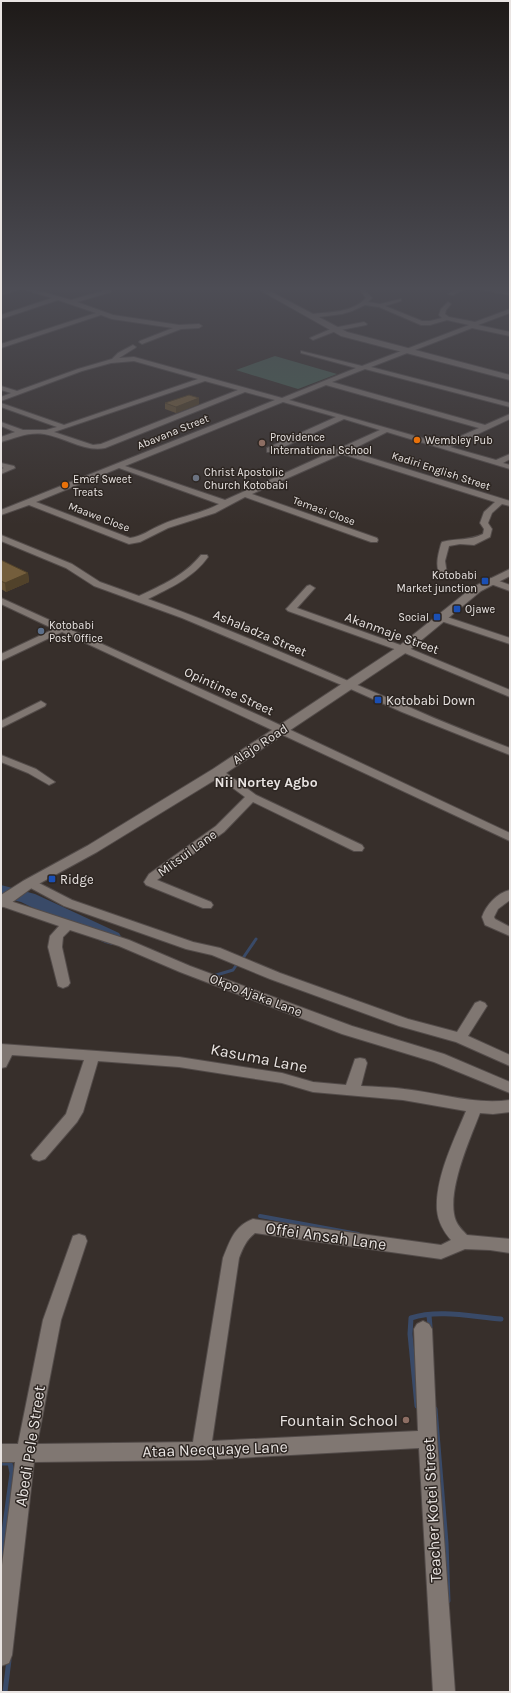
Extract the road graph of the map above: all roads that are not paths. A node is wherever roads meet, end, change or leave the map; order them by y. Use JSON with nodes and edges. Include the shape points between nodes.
{"nodes":[{"id":1,"x":90,"y":367,"type":"edge"},
{"id":2,"x":164,"y":367,"type":"edge"},
{"id":3,"x":359,"y":367,"type":"edge"},
{"id":4,"x":468,"y":367,"type":"edge"},
{"id":5,"x":363,"y":368,"type":"junction"},
{"id":6,"x":510,"y":378,"type":"edge"},
{"id":7,"x":204,"y":379,"type":"junction"},
{"id":8,"x":327,"y":383,"type":"junction"},
{"id":9,"x":1,"y":388,"type":"edge"},
{"id":10,"x":244,"y":390,"type":"junction"},
{"id":11,"x":18,"y":393,"type":"junction"},
{"id":12,"x":1,"y":399,"type":"edge"},
{"id":13,"x":281,"y":401,"type":"junction"},
{"id":14,"x":1,"y":405,"type":"edge"},
{"id":15,"x":510,"y":405,"type":"edge"},
{"id":16,"x":510,"y":416,"type":"edge"},
{"id":17,"x":342,"y":417,"type":"junction"},
{"id":18,"x":1,"y":424,"type":"edge"},
{"id":19,"x":64,"y":427,"type":"junction"},
{"id":20,"x":484,"y":427,"type":"junction"},
{"id":21,"x":386,"y":430,"type":"junction"},
{"id":22,"x":22,"y":432,"type":"junction"},
{"id":23,"x":46,"y":432,"type":"junction"},
{"id":24,"x":1,"y":440,"type":"edge"},
{"id":25,"x":443,"y":447,"type":"junction"},
{"id":26,"x":270,"y":450,"type":"dead end"},
{"id":27,"x":342,"y":451,"type":"junction"},
{"id":28,"x":510,"y":456,"type":"edge"},
{"id":29,"x":497,"y":463,"type":"junction"},
{"id":30,"x":1,"y":465,"type":"edge"},
{"id":31,"x":119,"y":466,"type":"junction"},
{"id":32,"x":510,"y":467,"type":"edge"},
{"id":33,"x":1,"y":472,"type":"edge"},
{"id":34,"x":245,"y":494,"type":"junction"},
{"id":35,"x":500,"y":501,"type":"junction"},
{"id":36,"x":30,"y":502,"type":"junction"},
{"id":37,"x":226,"y":503,"type":"junction"},
{"id":38,"x":510,"y":504,"type":"edge"},
{"id":39,"x":1,"y":513,"type":"edge"},
{"id":40,"x":1,"y":538,"type":"edge"},
{"id":41,"x":374,"y":540,"type":"dead end"},
{"id":42,"x":204,"y":557,"type":"dead end"},
{"id":43,"x":510,"y":572,"type":"edge"},
{"id":44,"x":442,"y":574,"type":"dead end"},
{"id":45,"x":491,"y":581,"type":"junction"},
{"id":46,"x":310,"y":588,"type":"dead end"},
{"id":47,"x":510,"y":588,"type":"edge"},
{"id":48,"x":139,"y":600,"type":"junction"},
{"id":49,"x":2,"y":603,"type":"edge"},
{"id":50,"x":441,"y":618,"type":"junction"},
{"id":51,"x":61,"y":629,"type":"junction"},
{"id":52,"x":510,"y":641,"type":"edge"},
{"id":53,"x":403,"y":649,"type":"junction"},
{"id":54,"x":1,"y":658,"type":"edge"},
{"id":55,"x":348,"y":684,"type":"junction"},
{"id":56,"x":510,"y":694,"type":"edge"},
{"id":57,"x":41,"y":704,"type":"dead end"},
{"id":58,"x":1,"y":725,"type":"edge"},
{"id":59,"x":281,"y":730,"type":"junction"},
{"id":60,"x":510,"y":752,"type":"edge"},
{"id":61,"x":1,"y":758,"type":"edge"},
{"id":62,"x":218,"y":772,"type":"junction"},
{"id":63,"x":49,"y":782,"type":"dead end"},
{"id":64,"x":252,"y":797,"type":"junction"},
{"id":65,"x":510,"y":837,"type":"edge"},
{"id":66,"x":358,"y":848,"type":"dead end"},
{"id":67,"x":29,"y":883,"type":"junction"},
{"id":68,"x":510,"y":894,"type":"edge"},
{"id":69,"x":2,"y":902,"type":"edge"},
{"id":70,"x":207,"y":905,"type":"dead end"},
{"id":71,"x":67,"y":925,"type":"junction"},
{"id":72,"x":510,"y":932,"type":"edge"},
{"id":73,"x":63,"y":983,"type":"dead end"},
{"id":74,"x":480,"y":1006,"type":"dead end"},
{"id":75,"x":460,"y":1038,"type":"junction"},
{"id":76,"x":4,"y":1049,"type":"edge"},
{"id":77,"x":93,"y":1055,"type":"junction"},
{"id":78,"x":510,"y":1061,"type":"edge"},
{"id":79,"x":1,"y":1063,"type":"edge"},
{"id":80,"x":360,"y":1063,"type":"dead end"},
{"id":81,"x":510,"y":1088,"type":"edge"},
{"id":82,"x":352,"y":1091,"type":"junction"},
{"id":83,"x":510,"y":1106,"type":"edge"},
{"id":84,"x":475,"y":1107,"type":"junction"},
{"id":85,"x":40,"y":1155,"type":"dead end"},
{"id":86,"x":79,"y":1241,"type":"dead end"},
{"id":87,"x":463,"y":1242,"type":"junction"},
{"id":88,"x":510,"y":1246,"type":"edge"},
{"id":89,"x":423,"y":1329,"type":"dead end"},
{"id":90,"x":428,"y":1439,"type":"junction"},
{"id":91,"x":201,"y":1451,"type":"junction"},
{"id":92,"x":1,"y":1453,"type":"edge"},
{"id":93,"x":26,"y":1453,"type":"junction"},
{"id":94,"x":1,"y":1655,"type":"edge"},
{"id":95,"x":444,"y":1692,"type":"edge"}],
"edges":[{"from":1,"to":11,"type":"street"},
{"from":2,"to":7,"type":"street"},
{"from":3,"to":5,"type":"street"},
{"from":4,"to":6,"type":"street"},
{"from":5,"to":8,"type":"street","name":"Abavana Street"},
{"from":5,"to":15,"type":"street"},
{"from":7,"to":10,"type":"street"},
{"from":7,"to":19,"type":"street"},
{"from":8,"to":13,"type":"street","name":"Abavana Street"},
{"from":8,"to":20,"type":"street"},
{"from":9,"to":11,"type":"street"},
{"from":10,"to":13,"type":"street"},
{"from":10,"to":23,"type":"street","via":[[102,446],[93,447]]},
{"from":11,"to":12,"type":"street"},
{"from":13,"to":17,"type":"street"},
{"from":13,"to":31,"type":"street","name":"Abavana Street"},
{"from":14,"to":19,"type":"street"},
{"from":16,"to":20,"type":"street"},
{"from":17,"to":21,"type":"street"},
{"from":17,"to":26,"type":"street"},
{"from":18,"to":22,"type":"street"},
{"from":19,"to":23,"type":"street"},
{"from":20,"to":25,"type":"street"},
{"from":21,"to":25,"type":"street"},
{"from":21,"to":27,"type":"street","name":"Maawe Close"},
{"from":22,"to":23,"type":"street"},
{"from":22,"to":24,"type":"street"},
{"from":25,"to":29,"type":"street"},
{"from":27,"to":34,"type":"street","name":"Maawe Close"},
{"from":27,"to":35,"type":"street","name":"Kadiri English Street"},
{"from":28,"to":29,"type":"street"},
{"from":29,"to":32,"type":"street"},
{"from":30,"to":33,"type":"street","via":[[11,468]]},
{"from":31,"to":36,"type":"street","name":"Abavana Street"},
{"from":31,"to":37,"type":"street"},
{"from":34,"to":37,"type":"street","name":"Maawe Close"},
{"from":34,"to":41,"type":"street","name":"Temasi Close"},
{"from":35,"to":38,"type":"street","name":"Kadiri English Street"},
{"from":35,"to":44,"type":"street","via":[[488,512],[484,523],[488,528],[488,534],[477,541],[455,541],[445,544],[441,561]]},
{"from":36,"to":37,"type":"street","name":"Maawe Close","via":[[131,541],[165,526],[212,511]]},
{"from":36,"to":39,"type":"street","name":"Abavana Street"},
{"from":40,"to":48,"type":"street","name":"Ashaladza Street","via":[[69,566],[97,584]]},
{"from":42,"to":48,"type":"street","via":[[186,575]]},
{"from":43,"to":45,"type":"street","name":"Alajo Road"},
{"from":45,"to":47,"type":"street"},
{"from":45,"to":50,"type":"street","name":"Alajo Road"},
{"from":46,"to":53,"type":"street","name":"Akanmaje Street","via":[[291,609]]},
{"from":48,"to":55,"type":"street","name":"Ashaladza Street","via":[[185,616]]},
{"from":49,"to":51,"type":"street","name":"Opintinse Street"},
{"from":50,"to":52,"type":"street"},
{"from":50,"to":53,"type":"street","name":"Alajo Road"},
{"from":51,"to":54,"type":"street"},
{"from":51,"to":59,"type":"street","name":"Opintinse Street"},
{"from":53,"to":55,"type":"street","name":"Alajo Road"},
{"from":53,"to":56,"type":"street","name":"Akanmaje Street"},
{"from":55,"to":59,"type":"street","name":"Alajo Road"},
{"from":55,"to":60,"type":"street","name":"Ashaladza Street"},
{"from":57,"to":58,"type":"street"},
{"from":59,"to":62,"type":"street","name":"Alajo Road"},
{"from":59,"to":65,"type":"street","name":"Opintinse Street"},
{"from":61,"to":63,"type":"street","via":[[32,771]]},
{"from":62,"to":64,"type":"street"},
{"from":62,"to":67,"type":"street","name":"Alajo Road","via":[[92,849]]},
{"from":64,"to":66,"type":"street"},
{"from":64,"to":70,"type":"street","name":"Mitsui Lane","via":[[220,829],[150,882]]},
{"from":67,"to":69,"type":"street","name":"Alajo Road"},
{"from":67,"to":75,"type":"street","via":[[68,903],[215,952],[404,1023]]},
{"from":68,"to":72,"type":"street","via":[[495,904],[488,917],[490,922]]},
{"from":69,"to":71,"type":"street","name":"Okpo Ajaka Lane"},
{"from":71,"to":73,"type":"street","via":[[57,936],[55,947]]},
{"from":71,"to":81,"type":"street","name":"Okpo Ajaka Lane","via":[[124,943],[346,1030],[439,1058]]},
{"from":74,"to":75,"type":"street"},
{"from":75,"to":78,"type":"street"},
{"from":76,"to":77,"type":"street","name":"Kasuma Lane"},
{"from":76,"to":79,"type":"street"},
{"from":77,"to":82,"type":"street","name":"Kasuma Lane","via":[[180,1062],[268,1076],[313,1087]]},
{"from":77,"to":85,"type":"street","via":[[75,1112]]},
{"from":80,"to":82,"type":"street"},
{"from":82,"to":84,"type":"street","name":"Kasuma Lane","via":[[403,1094]]},
{"from":83,"to":84,"type":"street","name":"Kasuma Lane"},
{"from":84,"to":87,"type":"street","via":[[446,1189],[445,1212],[448,1223]]},
{"from":86,"to":93,"type":"street","name":"Abedi Pele Street","via":[[52,1320]]},
{"from":87,"to":88,"type":"street"},
{"from":87,"to":91,"type":"street","name":"Offei Ansah Lane","via":[[441,1252],[268,1227],[247,1228],[241,1234],[231,1258]]},
{"from":89,"to":90,"type":"street","name":"Teacher Kotei Street"},
{"from":90,"to":91,"type":"street","name":"Ataa Neequaye Lane"},
{"from":90,"to":95,"type":"street","name":"Teacher Kotei Street"},
{"from":91,"to":93,"type":"street","name":"Ataa Neequaye Lane"},
{"from":92,"to":93,"type":"street","name":"Ataa Neequaye Lane"},
{"from":93,"to":94,"type":"street","name":"Abedi Pele Street"}]}
